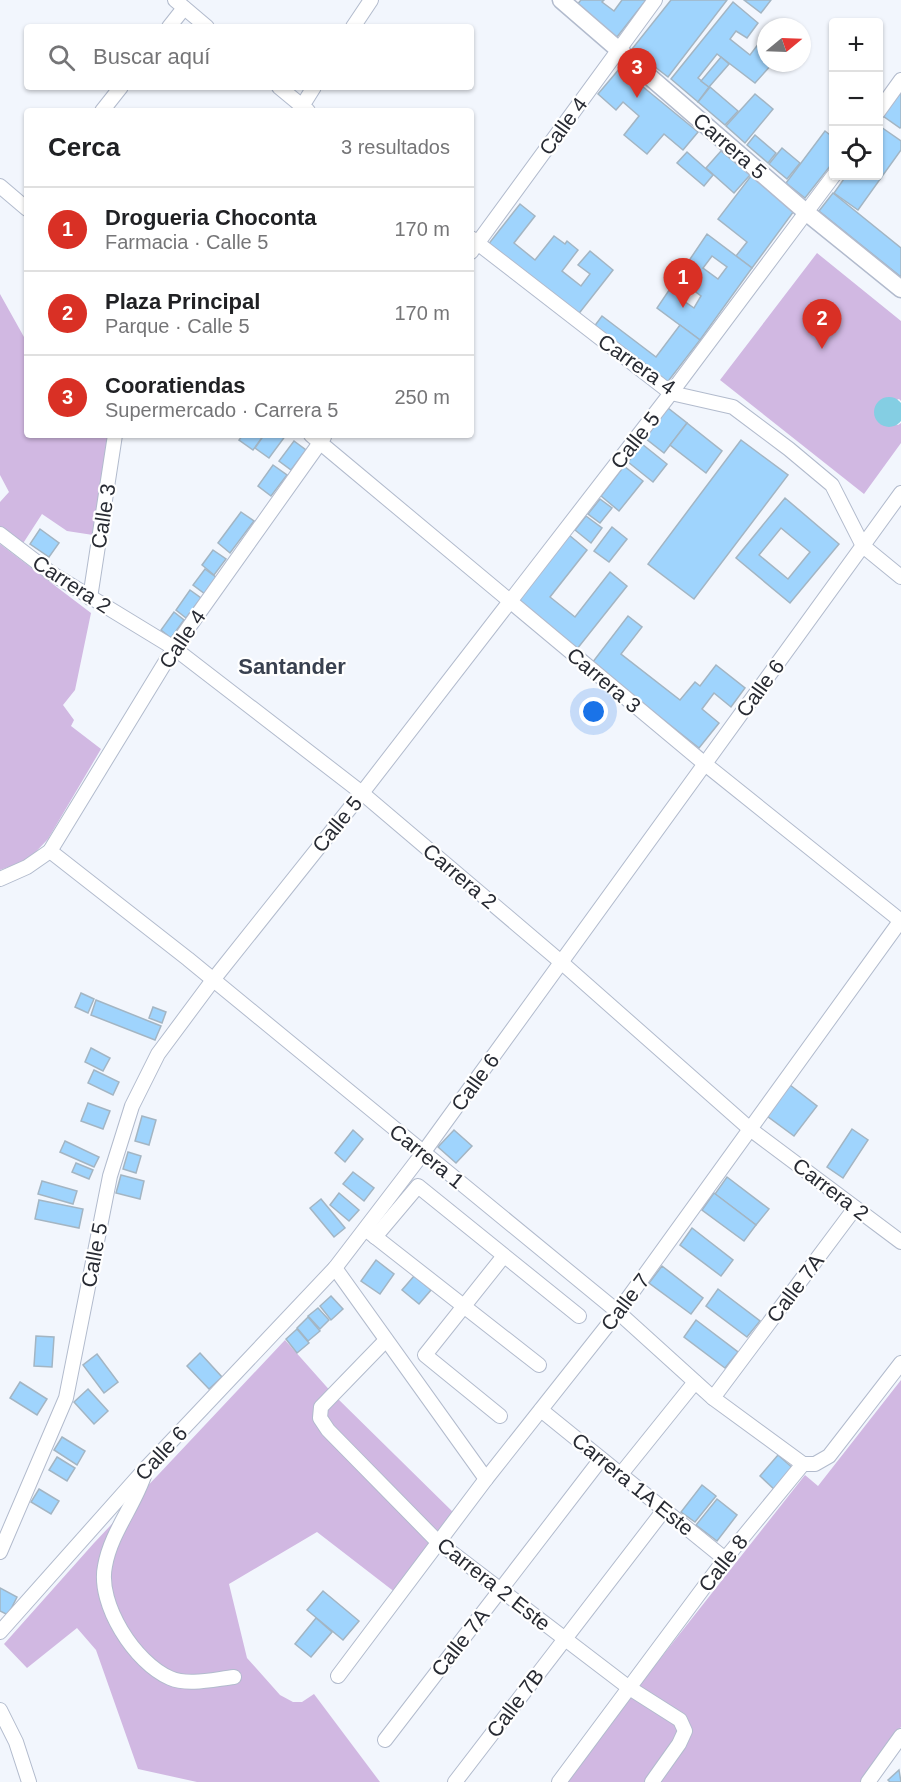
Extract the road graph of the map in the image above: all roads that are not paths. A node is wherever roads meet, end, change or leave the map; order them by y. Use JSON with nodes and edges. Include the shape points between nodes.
{"nodes":[{"id":1,"x":371,"y":0,"type":"edge"},
{"id":2,"x":561,"y":0,"type":"edge"},
{"id":3,"x":655,"y":0,"type":"edge"},
{"id":4,"x":179,"y":4,"type":"edge"},
{"id":5,"x":170,"y":24,"type":"edge"},
{"id":6,"x":203,"y":24,"type":"edge"},
{"id":7,"x":355,"y":24,"type":"edge"},
{"id":8,"x":619,"y":50,"type":"junction"},
{"id":9,"x":901,"y":80,"type":"edge"},
{"id":10,"x":119,"y":90,"type":"edge"},
{"id":11,"x":282,"y":90,"type":"edge"},
{"id":12,"x":312,"y":90,"type":"edge"},
{"id":13,"x":883,"y":106,"type":"edge"},
{"id":14,"x":104,"y":108,"type":"edge"},
{"id":15,"x":302,"y":108,"type":"edge"},
{"id":16,"x":304,"y":108,"type":"edge"},
{"id":17,"x":831,"y":180,"type":"edge"},
{"id":18,"x":0,"y":186,"type":"edge"},
{"id":19,"x":24,"y":206,"type":"edge"},
{"id":20,"x":807,"y":213,"type":"junction"},
{"id":21,"x":474,"y":244,"type":"edge"},
{"id":22,"x":474,"y":246,"type":"edge"},
{"id":23,"x":901,"y":289,"type":"edge"},
{"id":24,"x":671,"y":393,"type":"junction"},
{"id":25,"x":115,"y":438,"type":"edge"},
{"id":26,"x":318,"y":438,"type":"edge"},
{"id":27,"x":320,"y":438,"type":"edge"},
{"id":28,"x":901,"y":493,"type":"edge"},
{"id":29,"x":0,"y":534,"type":"edge"},
{"id":30,"x":863,"y":546,"type":"junction"},
{"id":31,"x":901,"y":577,"type":"edge"},
{"id":32,"x":90,"y":598,"type":"junction"},
{"id":33,"x":508,"y":601,"type":"junction"},
{"id":34,"x":174,"y":648,"type":"junction"},
{"id":35,"x":705,"y":764,"type":"junction"},
{"id":36,"x":362,"y":794,"type":"junction"},
{"id":37,"x":50,"y":851,"type":"junction"},
{"id":38,"x":0,"y":879,"type":"edge"},
{"id":39,"x":901,"y":921,"type":"edge"},
{"id":40,"x":561,"y":962,"type":"junction"},
{"id":41,"x":213,"y":980,"type":"junction"},
{"id":42,"x":750,"y":1129,"type":"junction"},
{"id":43,"x":423,"y":1153,"type":"junction"},
{"id":44,"x":855,"y":1208,"type":"junction"},
{"id":45,"x":370,"y":1233,"type":"junction"},
{"id":46,"x":901,"y":1242,"type":"edge"},
{"id":47,"x":503,"y":1257,"type":"junction"},
{"id":48,"x":335,"y":1268,"type":"junction"},
{"id":49,"x":463,"y":1306,"type":"junction"},
{"id":50,"x":618,"y":1312,"type":"junction"},
{"id":51,"x":579,"y":1316,"type":"dead end"},
{"id":52,"x":386,"y":1340,"type":"junction"},
{"id":53,"x":901,"y":1363,"type":"edge"},
{"id":54,"x":539,"y":1365,"type":"dead end"},
{"id":55,"x":695,"y":1382,"type":"junction"},
{"id":56,"x":713,"y":1398,"type":"junction"},
{"id":57,"x":541,"y":1410,"type":"junction"},
{"id":58,"x":500,"y":1416,"type":"dead end"},
{"id":59,"x":601,"y":1459,"type":"junction"},
{"id":60,"x":803,"y":1464,"type":"junction"},
{"id":61,"x":146,"y":1468,"type":"junction"},
{"id":62,"x":621,"y":1474,"type":"junction"},
{"id":63,"x":486,"y":1479,"type":"junction"},
{"id":64,"x":664,"y":1510,"type":"junction"},
{"id":65,"x":438,"y":1542,"type":"junction"},
{"id":66,"x":0,"y":1552,"type":"edge"},
{"id":67,"x":725,"y":1558,"type":"junction"},
{"id":68,"x":500,"y":1590,"type":"junction"},
{"id":69,"x":0,"y":1632,"type":"edge"},
{"id":70,"x":564,"y":1638,"type":"junction"},
{"id":71,"x":338,"y":1676,"type":"dead end"},
{"id":72,"x":234,"y":1677,"type":"dead end"},
{"id":73,"x":627,"y":1687,"type":"junction"},
{"id":74,"x":0,"y":1710,"type":"edge"},
{"id":75,"x":901,"y":1736,"type":"edge"},
{"id":76,"x":385,"y":1740,"type":"dead end"},
{"id":77,"x":29,"y":1782,"type":"edge"},
{"id":78,"x":454,"y":1782,"type":"edge"},
{"id":79,"x":559,"y":1782,"type":"edge"},
{"id":80,"x":652,"y":1782,"type":"edge"},
{"id":81,"x":868,"y":1782,"type":"edge"}],
"edges":[{"from":1,"to":7,"type":"street"},
{"from":2,"to":8,"type":"street","name":"Carrera 5"},
{"from":3,"to":8,"type":"street","name":"Calle 4"},
{"from":4,"to":5,"type":"street"},
{"from":4,"to":6,"type":"street"},
{"from":8,"to":20,"type":"street","name":"Carrera 5"},
{"from":8,"to":21,"type":"street","name":"Calle 4"},
{"from":9,"to":13,"type":"street"},
{"from":10,"to":14,"type":"street"},
{"from":11,"to":15,"type":"street"},
{"from":12,"to":16,"type":"street"},
{"from":17,"to":20,"type":"street","name":"Calle 5"},
{"from":18,"to":19,"type":"street"},
{"from":20,"to":23,"type":"street","name":"Carrera 5"},
{"from":20,"to":24,"type":"street","name":"Calle 5"},
{"from":22,"to":24,"type":"street","name":"Carrera 4"},
{"from":24,"to":30,"type":"street","name":"Carrera 4","via":[[733,407],[789,449],[832,485]]},
{"from":24,"to":33,"type":"street","name":"Calle 5"},
{"from":25,"to":32,"type":"street","name":"Calle 3"},
{"from":26,"to":34,"type":"street","name":"Calle 4"},
{"from":27,"to":33,"type":"street","name":"Carrera 3"},
{"from":28,"to":30,"type":"street","name":"Calle 6"},
{"from":29,"to":32,"type":"street","name":"Carrera 2"},
{"from":30,"to":31,"type":"street","name":"Carrera 4"},
{"from":30,"to":35,"type":"street","name":"Calle 6"},
{"from":32,"to":34,"type":"street","name":"Carrera 2"},
{"from":33,"to":35,"type":"street","name":"Carrera 3"},
{"from":33,"to":36,"type":"street","name":"Calle 5"},
{"from":34,"to":36,"type":"street","name":"Carrera 2"},
{"from":34,"to":37,"type":"street","name":"Calle 4"},
{"from":35,"to":39,"type":"street","name":"Carrera 3"},
{"from":35,"to":40,"type":"street","name":"Calle 6"},
{"from":36,"to":40,"type":"street","name":"Carrera 2"},
{"from":36,"to":41,"type":"street","name":"Calle 5"},
{"from":37,"to":38,"type":"street"},
{"from":37,"to":41,"type":"street","name":"Carrera 1"},
{"from":39,"to":42,"type":"street","name":"Calle 7"},
{"from":40,"to":42,"type":"street","name":"Carrera 2"},
{"from":40,"to":43,"type":"street","name":"Calle 6"},
{"from":41,"to":43,"type":"street","name":"Carrera 1"},
{"from":41,"to":66,"type":"street","name":"Calle 5","via":[[158,1054],[132,1106],[110,1176],[66,1398]]},
{"from":42,"to":44,"type":"street","name":"Carrera 2"},
{"from":42,"to":50,"type":"street","name":"Calle 7"},
{"from":43,"to":45,"type":"street","name":"Calle 6"},
{"from":43,"to":50,"type":"street","name":"Carrera 1"},
{"from":44,"to":46,"type":"street","name":"Carrera 2"},
{"from":44,"to":56,"type":"street","name":"Calle 7A"},
{"from":45,"to":47,"type":"street","via":[[418,1186]]},
{"from":45,"to":48,"type":"street","name":"Calle 6"},
{"from":45,"to":49,"type":"street"},
{"from":47,"to":49,"type":"street"},
{"from":47,"to":51,"type":"street"},
{"from":48,"to":52,"type":"street"},
{"from":48,"to":61,"type":"street","name":"Calle 6"},
{"from":49,"to":54,"type":"street"},
{"from":49,"to":58,"type":"street","via":[[425,1355]]},
{"from":50,"to":55,"type":"street","name":"Carrera 1"},
{"from":50,"to":57,"type":"street","name":"Calle 7"},
{"from":52,"to":63,"type":"street"},
{"from":52,"to":65,"type":"street","name":"Carrera 2 Este","via":[[321,1407],[320,1418]]},
{"from":53,"to":60,"type":"street","via":[[829,1456],[815,1464]]},
{"from":55,"to":56,"type":"street","name":"Carrera 1"},
{"from":55,"to":62,"type":"street"},
{"from":56,"to":60,"type":"street","name":"Carrera 1"},
{"from":57,"to":59,"type":"street","name":"Carrera 1A Este"},
{"from":57,"to":63,"type":"street","name":"Calle 7"},
{"from":59,"to":62,"type":"street","name":"Carrera 1A Este"},
{"from":59,"to":68,"type":"street","name":"Calle 7A"},
{"from":60,"to":67,"type":"street","name":"Calle 8"},
{"from":61,"to":69,"type":"street","name":"Calle 6"},
{"from":61,"to":72,"type":"street","via":[[105,1566],[104,1592],[113,1617],[151,1665],[171,1679]]},
{"from":62,"to":64,"type":"street","name":"Carrera 1A Este"},
{"from":63,"to":65,"type":"street","name":"Calle 7"},
{"from":64,"to":67,"type":"street","name":"Carrera 1A Este"},
{"from":64,"to":70,"type":"street","name":"Calle 7B"},
{"from":65,"to":68,"type":"street","name":"Carrera 2 Este"},
{"from":65,"to":71,"type":"street","name":"Calle 7"},
{"from":67,"to":73,"type":"street","name":"Calle 8"},
{"from":68,"to":70,"type":"street","name":"Carrera 2 Este"},
{"from":68,"to":76,"type":"street","name":"Calle 7A"},
{"from":70,"to":73,"type":"street","name":"Carrera 2 Este"},
{"from":70,"to":78,"type":"street","name":"Calle 7B"},
{"from":73,"to":79,"type":"street","name":"Calle 8"},
{"from":73,"to":80,"type":"street","name":"Carrera 2 Este","via":[[680,1720],[685,1731]]},
{"from":74,"to":77,"type":"street"},
{"from":75,"to":81,"type":"street"}]}
